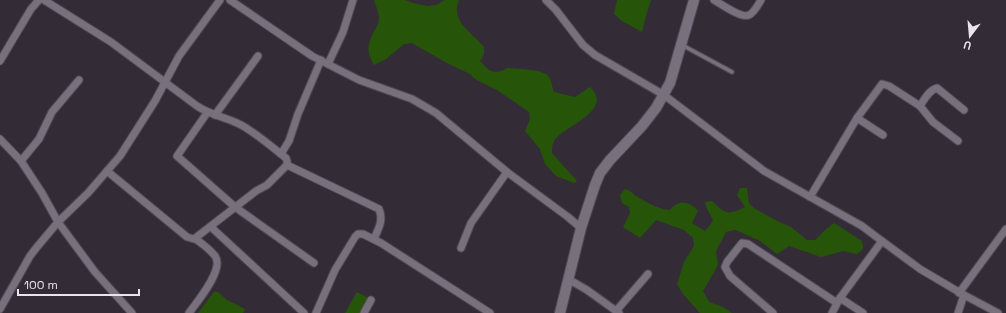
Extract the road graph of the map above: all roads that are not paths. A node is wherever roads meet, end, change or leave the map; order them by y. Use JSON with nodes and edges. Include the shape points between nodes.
{"nodes":[{"id":1,"x":39,"y":0,"type":"edge"},
{"id":2,"x":44,"y":0,"type":"edge"},
{"id":3,"x":220,"y":0,"type":"edge"},
{"id":4,"x":230,"y":0,"type":"edge"},
{"id":5,"x":354,"y":0,"type":"edge"},
{"id":6,"x":546,"y":0,"type":"edge"},
{"id":7,"x":694,"y":0,"type":"edge"},
{"id":8,"x":714,"y":0,"type":"edge"},
{"id":9,"x":761,"y":0,"type":"edge"},
{"id":10,"x":681,"y":45,"type":"junction"},
{"id":11,"x":258,"y":56,"type":"dead end"},
{"id":12,"x":321,"y":60,"type":"junction"},
{"id":13,"x":0,"y":61,"type":"edge"},
{"id":14,"x":328,"y":64,"type":"junction"},
{"id":15,"x":732,"y":72,"type":"dead end"},
{"id":16,"x":80,"y":80,"type":"dead end"},
{"id":17,"x":165,"y":82,"type":"junction"},
{"id":18,"x":664,"y":95,"type":"junction"},
{"id":19,"x":920,"y":106,"type":"junction"},
{"id":20,"x":964,"y":110,"type":"dead end"},
{"id":21,"x":207,"y":113,"type":"junction"},
{"id":22,"x":215,"y":115,"type":"junction"},
{"id":23,"x":857,"y":118,"type":"junction"},
{"id":24,"x":883,"y":135,"type":"dead end"},
{"id":25,"x":0,"y":139,"type":"edge"},
{"id":26,"x":958,"y":141,"type":"dead end"},
{"id":27,"x":281,"y":154,"type":"junction"},
{"id":28,"x":21,"y":161,"type":"junction"},
{"id":29,"x":287,"y":165,"type":"junction"},
{"id":30,"x":107,"y":171,"type":"junction"},
{"id":31,"x":507,"y":172,"type":"junction"},
{"id":32,"x":810,"y":198,"type":"junction"},
{"id":33,"x":234,"y":207,"type":"junction"},
{"id":34,"x":58,"y":222,"type":"junction"},
{"id":35,"x":211,"y":227,"type":"junction"},
{"id":36,"x":582,"y":228,"type":"junction"},
{"id":37,"x":1006,"y":229,"type":"edge"},
{"id":38,"x":196,"y":239,"type":"junction"},
{"id":39,"x":374,"y":240,"type":"junction"},
{"id":40,"x":882,"y":241,"type":"junction"},
{"id":41,"x":461,"y":248,"type":"dead end"},
{"id":42,"x":314,"y":263,"type":"dead end"},
{"id":43,"x":648,"y":274,"type":"dead end"},
{"id":44,"x":568,"y":279,"type":"junction"},
{"id":45,"x":962,"y":294,"type":"junction"},
{"id":46,"x":371,"y":300,"type":"dead end"},
{"id":47,"x":839,"y":301,"type":"junction"},
{"id":48,"x":0,"y":308,"type":"edge"},
{"id":49,"x":618,"y":312,"type":"edge"},
{"id":50,"x":132,"y":313,"type":"edge"},
{"id":51,"x":189,"y":313,"type":"edge"},
{"id":52,"x":304,"y":313,"type":"edge"},
{"id":53,"x":316,"y":313,"type":"edge"},
{"id":54,"x":364,"y":313,"type":"edge"},
{"id":55,"x":490,"y":313,"type":"edge"},
{"id":56,"x":560,"y":313,"type":"edge"},
{"id":57,"x":773,"y":313,"type":"edge"},
{"id":58,"x":832,"y":313,"type":"edge"},
{"id":59,"x":863,"y":313,"type":"edge"},
{"id":60,"x":958,"y":313,"type":"edge"},
{"id":61,"x":998,"y":313,"type":"edge"}],
"edges":[{"from":1,"to":13,"type":"street"},
{"from":2,"to":17,"type":"street","via":[[111,42]]},
{"from":3,"to":17,"type":"street","via":[[179,56]]},
{"from":4,"to":12,"type":"street"},
{"from":5,"to":14,"type":"street"},
{"from":6,"to":18,"type":"street","via":[[583,45],[595,55]]},
{"from":7,"to":10,"type":"street"},
{"from":8,"to":9,"type":"street","via":[[746,16],[751,15]]},
{"from":10,"to":15,"type":"lane"},
{"from":10,"to":18,"type":"street"},
{"from":11,"to":22,"type":"street"},
{"from":12,"to":14,"type":"street"},
{"from":12,"to":27,"type":"street","via":[[289,141]]},
{"from":14,"to":31,"type":"street","via":[[359,80],[424,105]]},
{"from":16,"to":28,"type":"street","via":[[52,112],[39,139]]},
{"from":17,"to":21,"type":"street"},
{"from":17,"to":30,"type":"street","via":[[120,156]]},
{"from":18,"to":32,"type":"street","via":[[753,163]]},
{"from":18,"to":36,"type":"street","via":[[642,126],[600,173]]},
{"from":19,"to":20,"type":"street","via":[[929,93],[937,88]]},
{"from":19,"to":23,"type":"street","via":[[882,84]]},
{"from":19,"to":26,"type":"street","via":[[933,122]]},
{"from":21,"to":22,"type":"street"},
{"from":21,"to":33,"type":"street","via":[[177,156]]},
{"from":22,"to":27,"type":"street","via":[[243,126]]},
{"from":23,"to":24,"type":"street"},
{"from":23,"to":32,"type":"street"},
{"from":25,"to":28,"type":"street"},
{"from":27,"to":29,"type":"street"},
{"from":28,"to":34,"type":"street"},
{"from":29,"to":33,"type":"street","via":[[267,185]]},
{"from":29,"to":39,"type":"street","via":[[379,209],[381,223]]},
{"from":30,"to":34,"type":"street"},
{"from":30,"to":38,"type":"street","via":[[187,237]]},
{"from":31,"to":36,"type":"street"},
{"from":31,"to":41,"type":"street","via":[[471,223]]},
{"from":32,"to":40,"type":"street","via":[[862,226]]},
{"from":33,"to":35,"type":"street"},
{"from":33,"to":42,"type":"street"},
{"from":34,"to":48,"type":"street","via":[[30,256]]},
{"from":34,"to":50,"type":"street","via":[[95,272]]},
{"from":35,"to":38,"type":"street"},
{"from":35,"to":52,"type":"street"},
{"from":36,"to":44,"type":"street"},
{"from":37,"to":45,"type":"street"},
{"from":38,"to":51,"type":"street","via":[[218,262],[212,281]]},
{"from":39,"to":53,"type":"street","via":[[363,234],[354,237],[335,270]]},
{"from":39,"to":55,"type":"street"},
{"from":40,"to":45,"type":"street","via":[[920,269]]},
{"from":40,"to":47,"type":"street"},
{"from":43,"to":49,"type":"street"},
{"from":44,"to":49,"type":"street"},
{"from":44,"to":56,"type":"street"},
{"from":45,"to":60,"type":"street"},
{"from":45,"to":61,"type":"street"},
{"from":46,"to":54,"type":"street"},
{"from":47,"to":57,"type":"street","via":[[748,244],[742,243],[725,267],[730,276]]},
{"from":47,"to":58,"type":"street"},
{"from":47,"to":59,"type":"street"}]}
